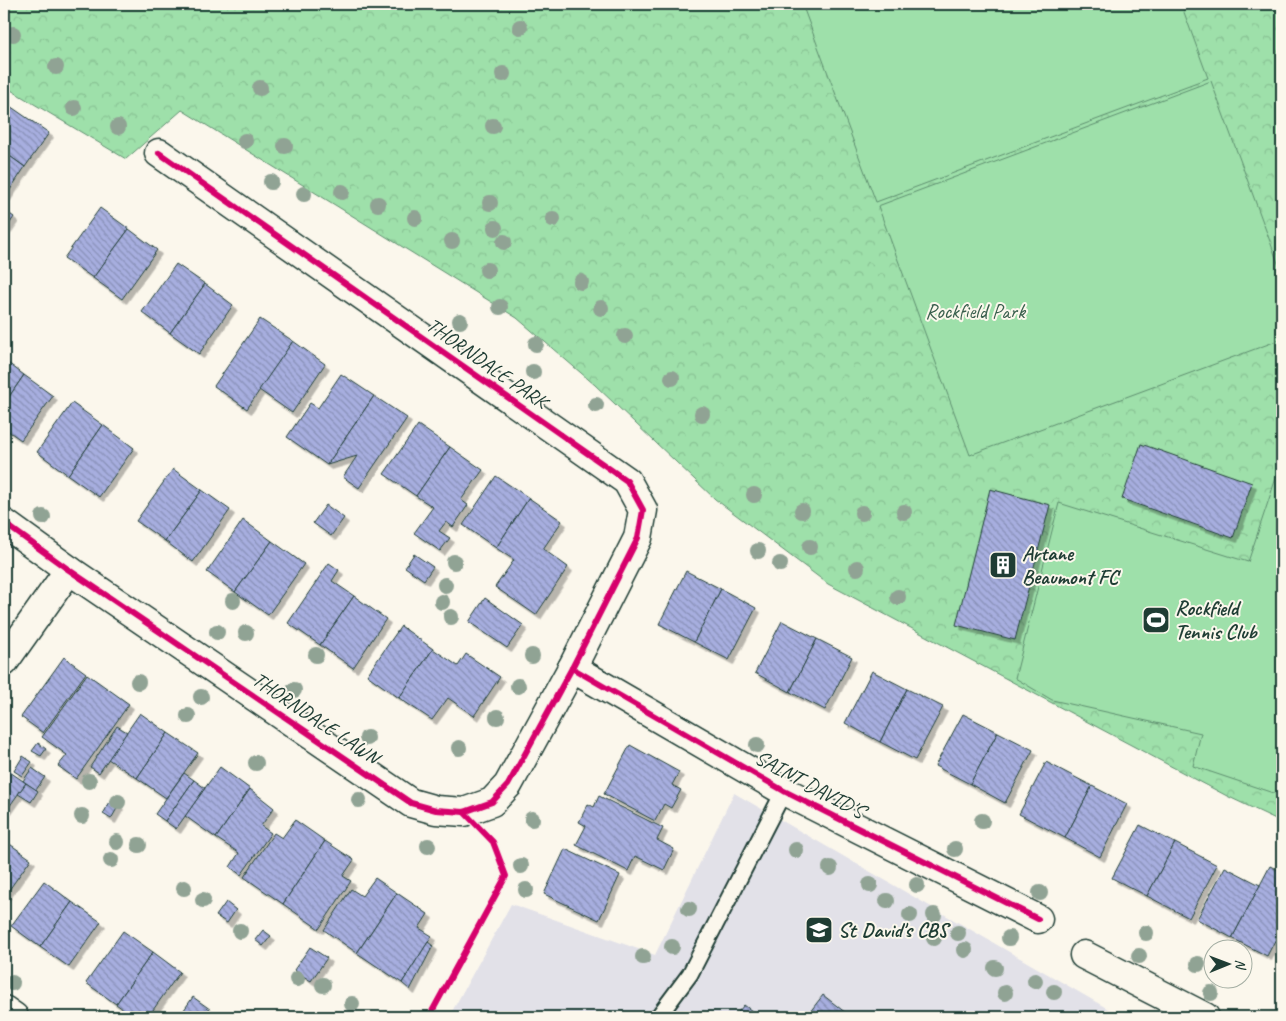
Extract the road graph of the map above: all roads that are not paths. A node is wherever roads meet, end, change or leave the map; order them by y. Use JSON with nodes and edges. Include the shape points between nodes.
{"nodes":[{"id":1,"x":159,"y":153,"type":"dead end"},
{"id":2,"x":4,"y":523,"type":"edge"},
{"id":3,"x":70,"y":570,"type":"junction"},
{"id":4,"x":4,"y":662,"type":"edge"},
{"id":5,"x":572,"y":668,"type":"junction"},
{"id":6,"x":784,"y":791,"type":"junction"},
{"id":7,"x":1038,"y":919,"type":"dead end"},
{"id":8,"x":1084,"y":955,"type":"dead end"},
{"id":9,"x":4,"y":1010,"type":"edge"},
{"id":10,"x":14,"y":1017,"type":"edge"},
{"id":11,"x":658,"y":1017,"type":"edge"},
{"id":12,"x":1205,"y":1017,"type":"edge"}],
"edges":[{"from":1,"to":5,"type":"street","name":"THORNDALE PARK","via":[[627,481],[643,510],[638,538]]},
{"from":2,"to":3,"type":"street","name":"THORNDALE LAWN"},
{"from":3,"to":4,"type":"street"},
{"from":3,"to":5,"type":"street","name":"THORNDALE LAWN","via":[[411,802],[436,810],[464,812],[492,802],[508,786]]},
{"from":5,"to":6,"type":"street","name":"SAINT DAVID'S"},
{"from":6,"to":7,"type":"street","name":"SAINT DAVID'S"},
{"from":6,"to":11,"type":"lane","via":[[690,974]]},
{"from":8,"to":12,"type":"street"},
{"from":9,"to":10,"type":"street"}]}
